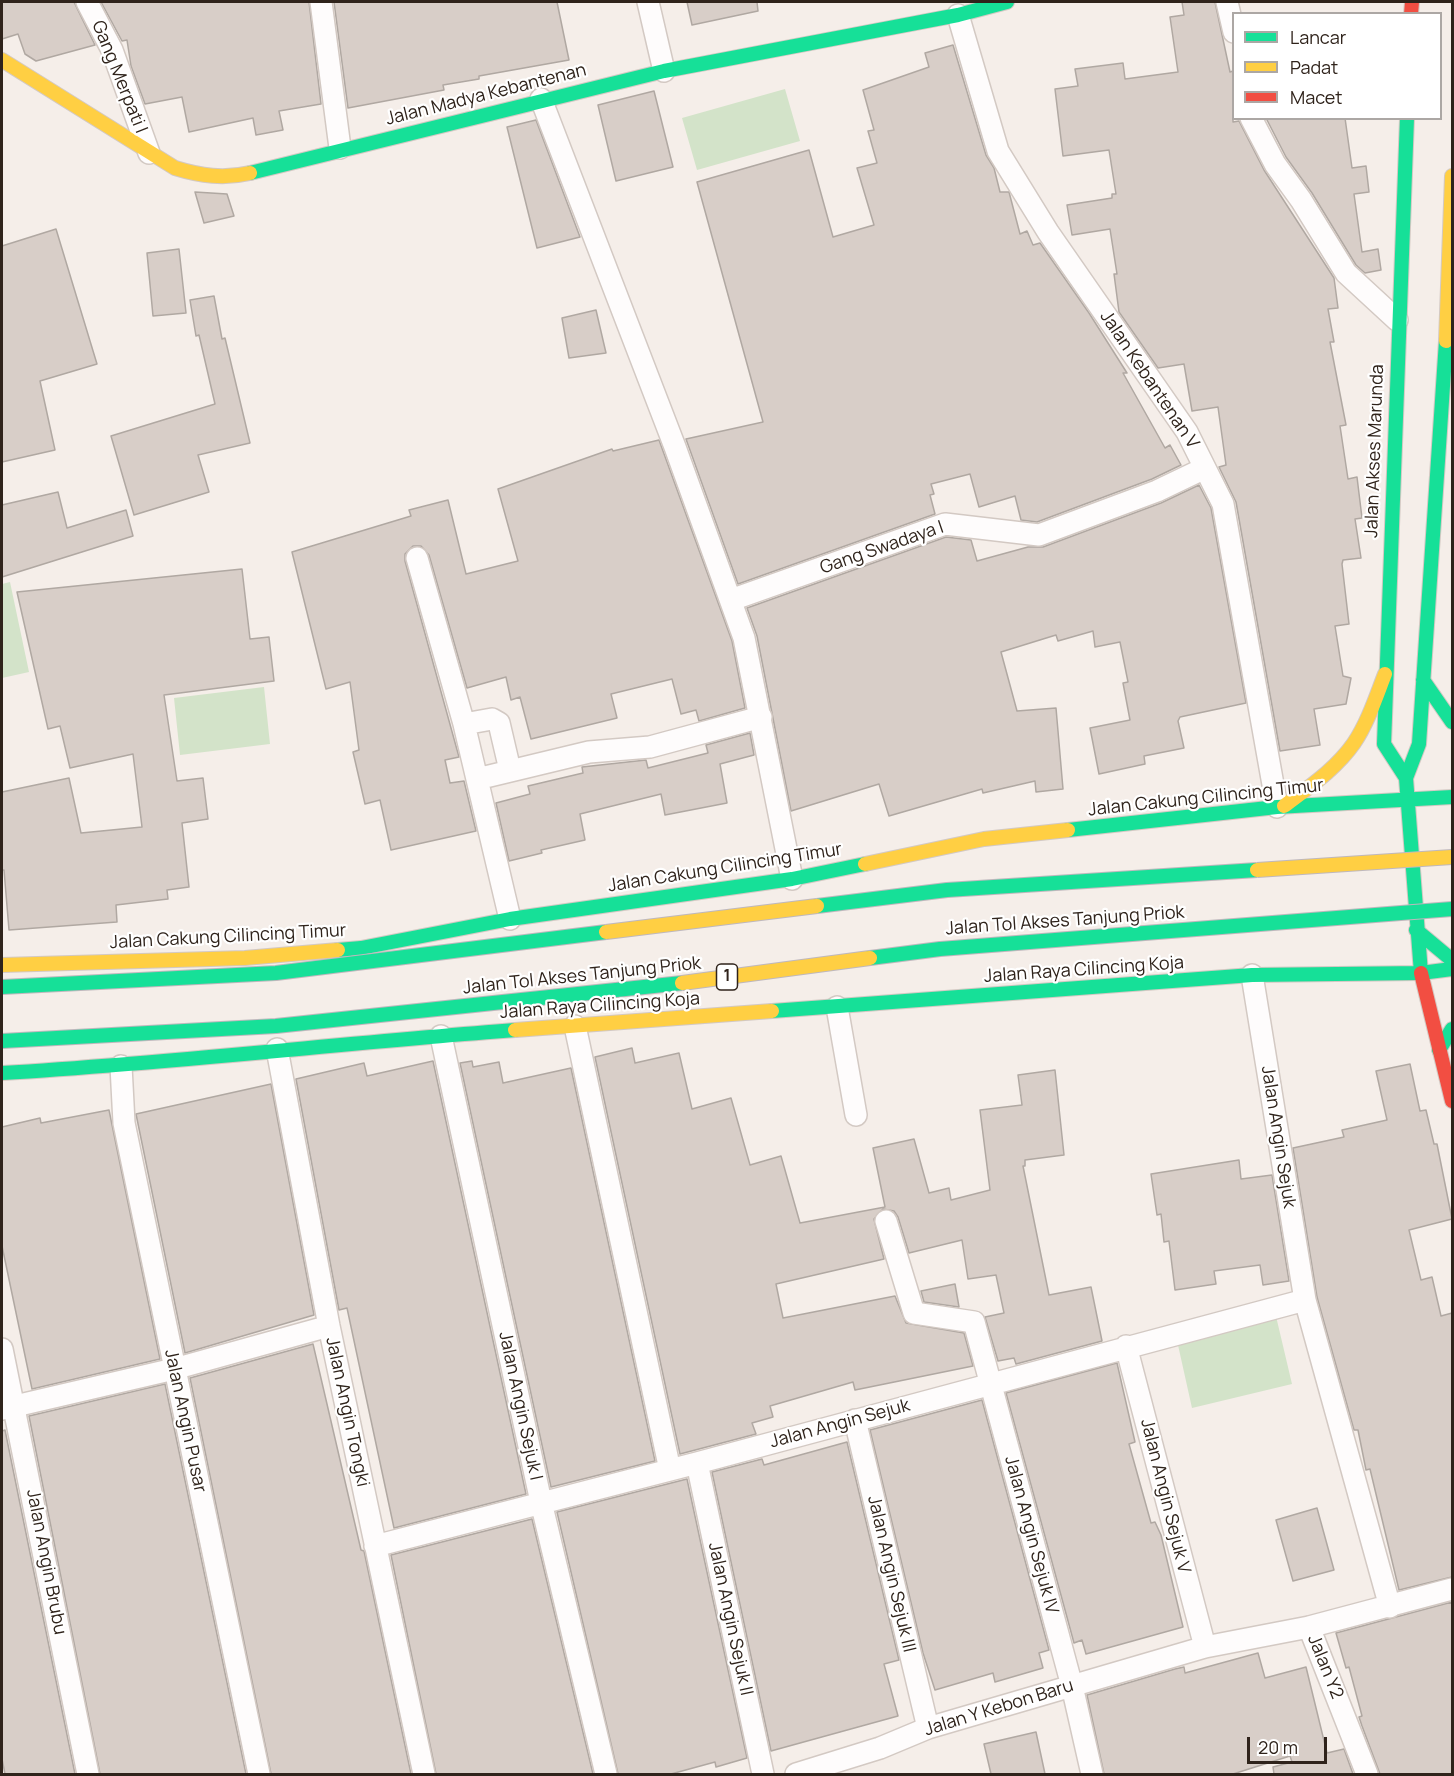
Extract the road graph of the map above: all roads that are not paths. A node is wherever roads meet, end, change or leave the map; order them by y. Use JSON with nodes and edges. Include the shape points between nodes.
{"nodes":[{"id":1,"x":87,"y":2,"type":"edge"},
{"id":2,"x":321,"y":2,"type":"edge"},
{"id":3,"x":648,"y":2,"type":"edge"},
{"id":4,"x":1007,"y":2,"type":"edge"},
{"id":5,"x":1227,"y":2,"type":"edge"},
{"id":6,"x":958,"y":15,"type":"junction"},
{"id":7,"x":1232,"y":27,"type":"edge"},
{"id":8,"x":2,"y":60,"type":"edge"},
{"id":9,"x":664,"y":71,"type":"junction"},
{"id":10,"x":541,"y":99,"type":"junction"},
{"id":11,"x":1252,"y":120,"type":"edge"},
{"id":12,"x":1407,"y":120,"type":"edge"},
{"id":13,"x":340,"y":148,"type":"junction"},
{"id":14,"x":149,"y":153,"type":"junction"},
{"id":15,"x":1452,"y":176,"type":"edge"},
{"id":16,"x":1397,"y":320,"type":"junction"},
{"id":17,"x":1205,"y":468,"type":"junction"},
{"id":18,"x":417,"y":558,"type":"dead end"},
{"id":19,"x":731,"y":600,"type":"junction"},
{"id":20,"x":1385,"y":674,"type":"junction"},
{"id":21,"x":1423,"y":680,"type":"junction"},
{"id":22,"x":761,"y":717,"type":"junction"},
{"id":23,"x":1452,"y":722,"type":"edge"},
{"id":24,"x":464,"y":724,"type":"junction"},
{"id":25,"x":510,"y":770,"type":"junction"},
{"id":26,"x":1406,"y":778,"type":"junction"},
{"id":27,"x":477,"y":779,"type":"junction"},
{"id":28,"x":1452,"y":797,"type":"edge"},
{"id":29,"x":1407,"y":799,"type":"junction"},
{"id":30,"x":1280,"y":807,"type":"junction"},
{"id":31,"x":1452,"y":857,"type":"edge"},
{"id":32,"x":792,"y":879,"type":"junction"},
{"id":33,"x":1452,"y":909,"type":"edge"},
{"id":34,"x":510,"y":919,"type":"junction"},
{"id":35,"x":1416,"y":930,"type":"junction"},
{"id":36,"x":1452,"y":960,"type":"edge"},
{"id":37,"x":2,"y":965,"type":"edge"},
{"id":38,"x":1452,"y":969,"type":"edge"},
{"id":39,"x":1421,"y":973,"type":"junction"},
{"id":40,"x":1252,"y":975,"type":"junction"},
{"id":41,"x":2,"y":987,"type":"edge"},
{"id":42,"x":837,"y":1007,"type":"junction"},
{"id":43,"x":575,"y":1026,"type":"junction"},
{"id":44,"x":1452,"y":1029,"type":"edge"},
{"id":45,"x":441,"y":1036,"type":"junction"},
{"id":46,"x":2,"y":1041,"type":"edge"},
{"id":47,"x":277,"y":1049,"type":"junction"},
{"id":48,"x":1439,"y":1050,"type":"junction"},
{"id":49,"x":121,"y":1066,"type":"junction"},
{"id":50,"x":2,"y":1073,"type":"edge"},
{"id":51,"x":1452,"y":1101,"type":"edge"},
{"id":52,"x":856,"y":1115,"type":"dead end"},
{"id":53,"x":886,"y":1221,"type":"dead end"},
{"id":54,"x":1305,"y":1300,"type":"junction"},
{"id":55,"x":328,"y":1326,"type":"junction"},
{"id":56,"x":1126,"y":1346,"type":"junction"},
{"id":57,"x":2,"y":1349,"type":"edge"},
{"id":58,"x":174,"y":1369,"type":"junction"},
{"id":59,"x":991,"y":1383,"type":"junction"},
{"id":60,"x":8,"y":1408,"type":"edge"},
{"id":61,"x":855,"y":1420,"type":"junction"},
{"id":62,"x":697,"y":1463,"type":"junction"},
{"id":63,"x":670,"y":1470,"type":"junction"},
{"id":64,"x":541,"y":1502,"type":"junction"},
{"id":65,"x":375,"y":1546,"type":"junction"},
{"id":66,"x":1452,"y":1589,"type":"edge"},
{"id":67,"x":1390,"y":1607,"type":"junction"},
{"id":68,"x":1310,"y":1627,"type":"junction"},
{"id":69,"x":1205,"y":1647,"type":"junction"},
{"id":70,"x":1072,"y":1686,"type":"junction"},
{"id":71,"x":928,"y":1728,"type":"junction"},
{"id":72,"x":860,"y":1765,"type":"edge"},
{"id":73,"x":88,"y":1774,"type":"edge"},
{"id":74,"x":259,"y":1774,"type":"edge"},
{"id":75,"x":424,"y":1774,"type":"edge"},
{"id":76,"x":606,"y":1774,"type":"edge"},
{"id":77,"x":763,"y":1774,"type":"edge"},
{"id":78,"x":796,"y":1774,"type":"edge"},
{"id":79,"x":1092,"y":1774,"type":"edge"},
{"id":80,"x":1367,"y":1774,"type":"edge"}],
"edges":[{"from":1,"to":14,"type":"street","name":"Gang Merpati I","via":[[112,50]]},
{"from":2,"to":13,"type":"street"},
{"from":3,"to":9,"type":"street"},
{"from":4,"to":6,"type":"main road","name":"Jalan Madya Kebantenan"},
{"from":5,"to":7,"type":"street"},
{"from":6,"to":9,"type":"main road","name":"Jalan Madya Kebantenan"},
{"from":6,"to":17,"type":"street","name":"Jalan Kebantenan V","via":[[998,151],[1048,232],[1187,432]]},
{"from":8,"to":14,"type":"main road","name":"Jalan Madya Kebantenan"},
{"from":9,"to":10,"type":"main road","name":"Jalan Madya Kebantenan"},
{"from":10,"to":13,"type":"main road","name":"Jalan Madya Kebantenan"},
{"from":10,"to":19,"type":"street"},
{"from":11,"to":16,"type":"street","via":[[1275,164],[1346,273]]},
{"from":12,"to":16,"type":"main road","name":"Jalan Akses Marunda"},
{"from":13,"to":14,"type":"main road","name":"Jalan Madya Kebantenan","via":[[233,177],[202,176],[175,168]]},
{"from":15,"to":21,"type":"main road","via":[[1446,350]]},
{"from":16,"to":20,"type":"main road","name":"Jalan Akses Marunda"},
{"from":17,"to":19,"type":"street","name":"Gang Swadaya I","via":[[1039,535],[945,524]]},
{"from":17,"to":30,"type":"street","name":"Jalan Kebantenan V","via":[[1223,504]]},
{"from":18,"to":24,"type":"street"},
{"from":19,"to":22,"type":"street","via":[[744,638]]},
{"from":20,"to":26,"type":"main road","name":"Jalan Akses Marunda","via":[[1384,744]]},
{"from":20,"to":30,"type":"main road","via":[[1361,731],[1347,752],[1333,768]]},
{"from":21,"to":23,"type":"main road"},
{"from":21,"to":26,"type":"main road","via":[[1419,744]]},
{"from":22,"to":25,"type":"street","via":[[650,747],[589,752]]},
{"from":22,"to":32,"type":"street"},
{"from":24,"to":25,"type":"street","via":[[492,719],[499,723]]},
{"from":24,"to":27,"type":"street"},
{"from":25,"to":27,"type":"street"},
{"from":26,"to":29,"type":"main road"},
{"from":27,"to":34,"type":"street"},
{"from":28,"to":29,"type":"main road","name":"Jalan Cakung Cilincing Timur"},
{"from":29,"to":30,"type":"main road","name":"Jalan Cakung Cilincing Timur"},
{"from":29,"to":35,"type":"main road"},
{"from":30,"to":32,"type":"main road","name":"Jalan Cakung Cilincing Timur","via":[[984,839]]},
{"from":31,"to":41,"type":"main road","name":"Jalan Tol Akses Tanjung Priok","bridge":true,"via":[[947,890],[276,974]]},
{"from":32,"to":34,"type":"main road","name":"Jalan Cakung Cilincing Timur"},
{"from":33,"to":46,"type":"main road","name":"Jalan Tol Akses Tanjung Priok","number":"1","bridge":true,"via":[[940,949],[632,990],[276,1026]]},
{"from":34,"to":37,"type":"main road","name":"Jalan Cakung Cilincing Timur","via":[[362,948],[245,958]]},
{"from":35,"to":36,"type":"main road"},
{"from":35,"to":39,"type":"main road"},
{"from":38,"to":39,"type":"main road","name":"Jalan Raya Cilincing Koja"},
{"from":39,"to":40,"type":"main road","name":"Jalan Raya Cilincing Koja"},
{"from":39,"to":48,"type":"main road"},
{"from":40,"to":42,"type":"main road","name":"Jalan Raya Cilincing Koja"},
{"from":40,"to":54,"type":"street","name":"Jalan Angin Sejuk"},
{"from":42,"to":43,"type":"main road","name":"Jalan Raya Cilincing Koja"},
{"from":42,"to":52,"type":"street"},
{"from":43,"to":45,"type":"main road","name":"Jalan Raya Cilincing Koja"},
{"from":43,"to":63,"type":"street"},
{"from":44,"to":48,"type":"main road"},
{"from":45,"to":47,"type":"main road","name":"Jalan Raya Cilincing Koja"},
{"from":45,"to":64,"type":"street","name":"Jalan Angin Sejuk I"},
{"from":47,"to":49,"type":"main road","name":"Jalan Raya Cilincing Koja"},
{"from":47,"to":55,"type":"street","name":"Jalan Angin Tongki"},
{"from":48,"to":51,"type":"main road"},
{"from":49,"to":50,"type":"main road","name":"Jalan Raya Cilincing Koja"},
{"from":49,"to":58,"type":"street","name":"Jalan Angin Pusar","via":[[124,1123]]},
{"from":53,"to":59,"type":"street","name":"Jalan Angin Sejuk IV","via":[[914,1313],[974,1322]]},
{"from":54,"to":56,"type":"street","name":"Jalan Angin Sejuk"},
{"from":54,"to":67,"type":"street","name":"Jalan Angin Sejuk"},
{"from":55,"to":58,"type":"street"},
{"from":55,"to":65,"type":"street","name":"Jalan Angin Tongki"},
{"from":56,"to":59,"type":"street","name":"Jalan Angin Sejuk"},
{"from":56,"to":69,"type":"street","name":"Jalan Angin Sejuk V"},
{"from":57,"to":60,"type":"street","name":"Jalan Angin Brubu"},
{"from":58,"to":60,"type":"street"},
{"from":58,"to":74,"type":"street","name":"Jalan Angin Pusar"},
{"from":59,"to":61,"type":"street","name":"Jalan Angin Sejuk"},
{"from":59,"to":70,"type":"street","name":"Jalan Angin Sejuk IV"},
{"from":60,"to":73,"type":"street","name":"Jalan Angin Brubu"},
{"from":61,"to":62,"type":"street","name":"Jalan Angin Sejuk"},
{"from":61,"to":71,"type":"street","name":"Jalan Angin Sejuk III"},
{"from":62,"to":63,"type":"street","name":"Jalan Angin Sejuk"},
{"from":62,"to":77,"type":"street","name":"Jalan Angin Sejuk II"},
{"from":63,"to":64,"type":"street","name":"Jalan Angin Sejuk"},
{"from":64,"to":65,"type":"street","name":"Jalan Angin Sejuk"},
{"from":64,"to":76,"type":"street","name":"Jalan Angin Sejuk I"},
{"from":65,"to":75,"type":"street","name":"Jalan Angin Tongki"},
{"from":66,"to":67,"type":"street"},
{"from":67,"to":68,"type":"street"},
{"from":68,"to":69,"type":"street","name":"Jalan Y Kebon Baru"},
{"from":68,"to":80,"type":"street","name":"Jalan Y2"},
{"from":69,"to":70,"type":"street","name":"Jalan Y Kebon Baru"},
{"from":70,"to":71,"type":"street","name":"Jalan Y Kebon Baru"},
{"from":70,"to":79,"type":"street","name":"Jalan Angin Sejuk IV"},
{"from":71,"to":72,"type":"street","name":"Jalan Y Kebon Baru"},
{"from":72,"to":78,"type":"street","name":"Jalan Y Kebon Baru"}]}
